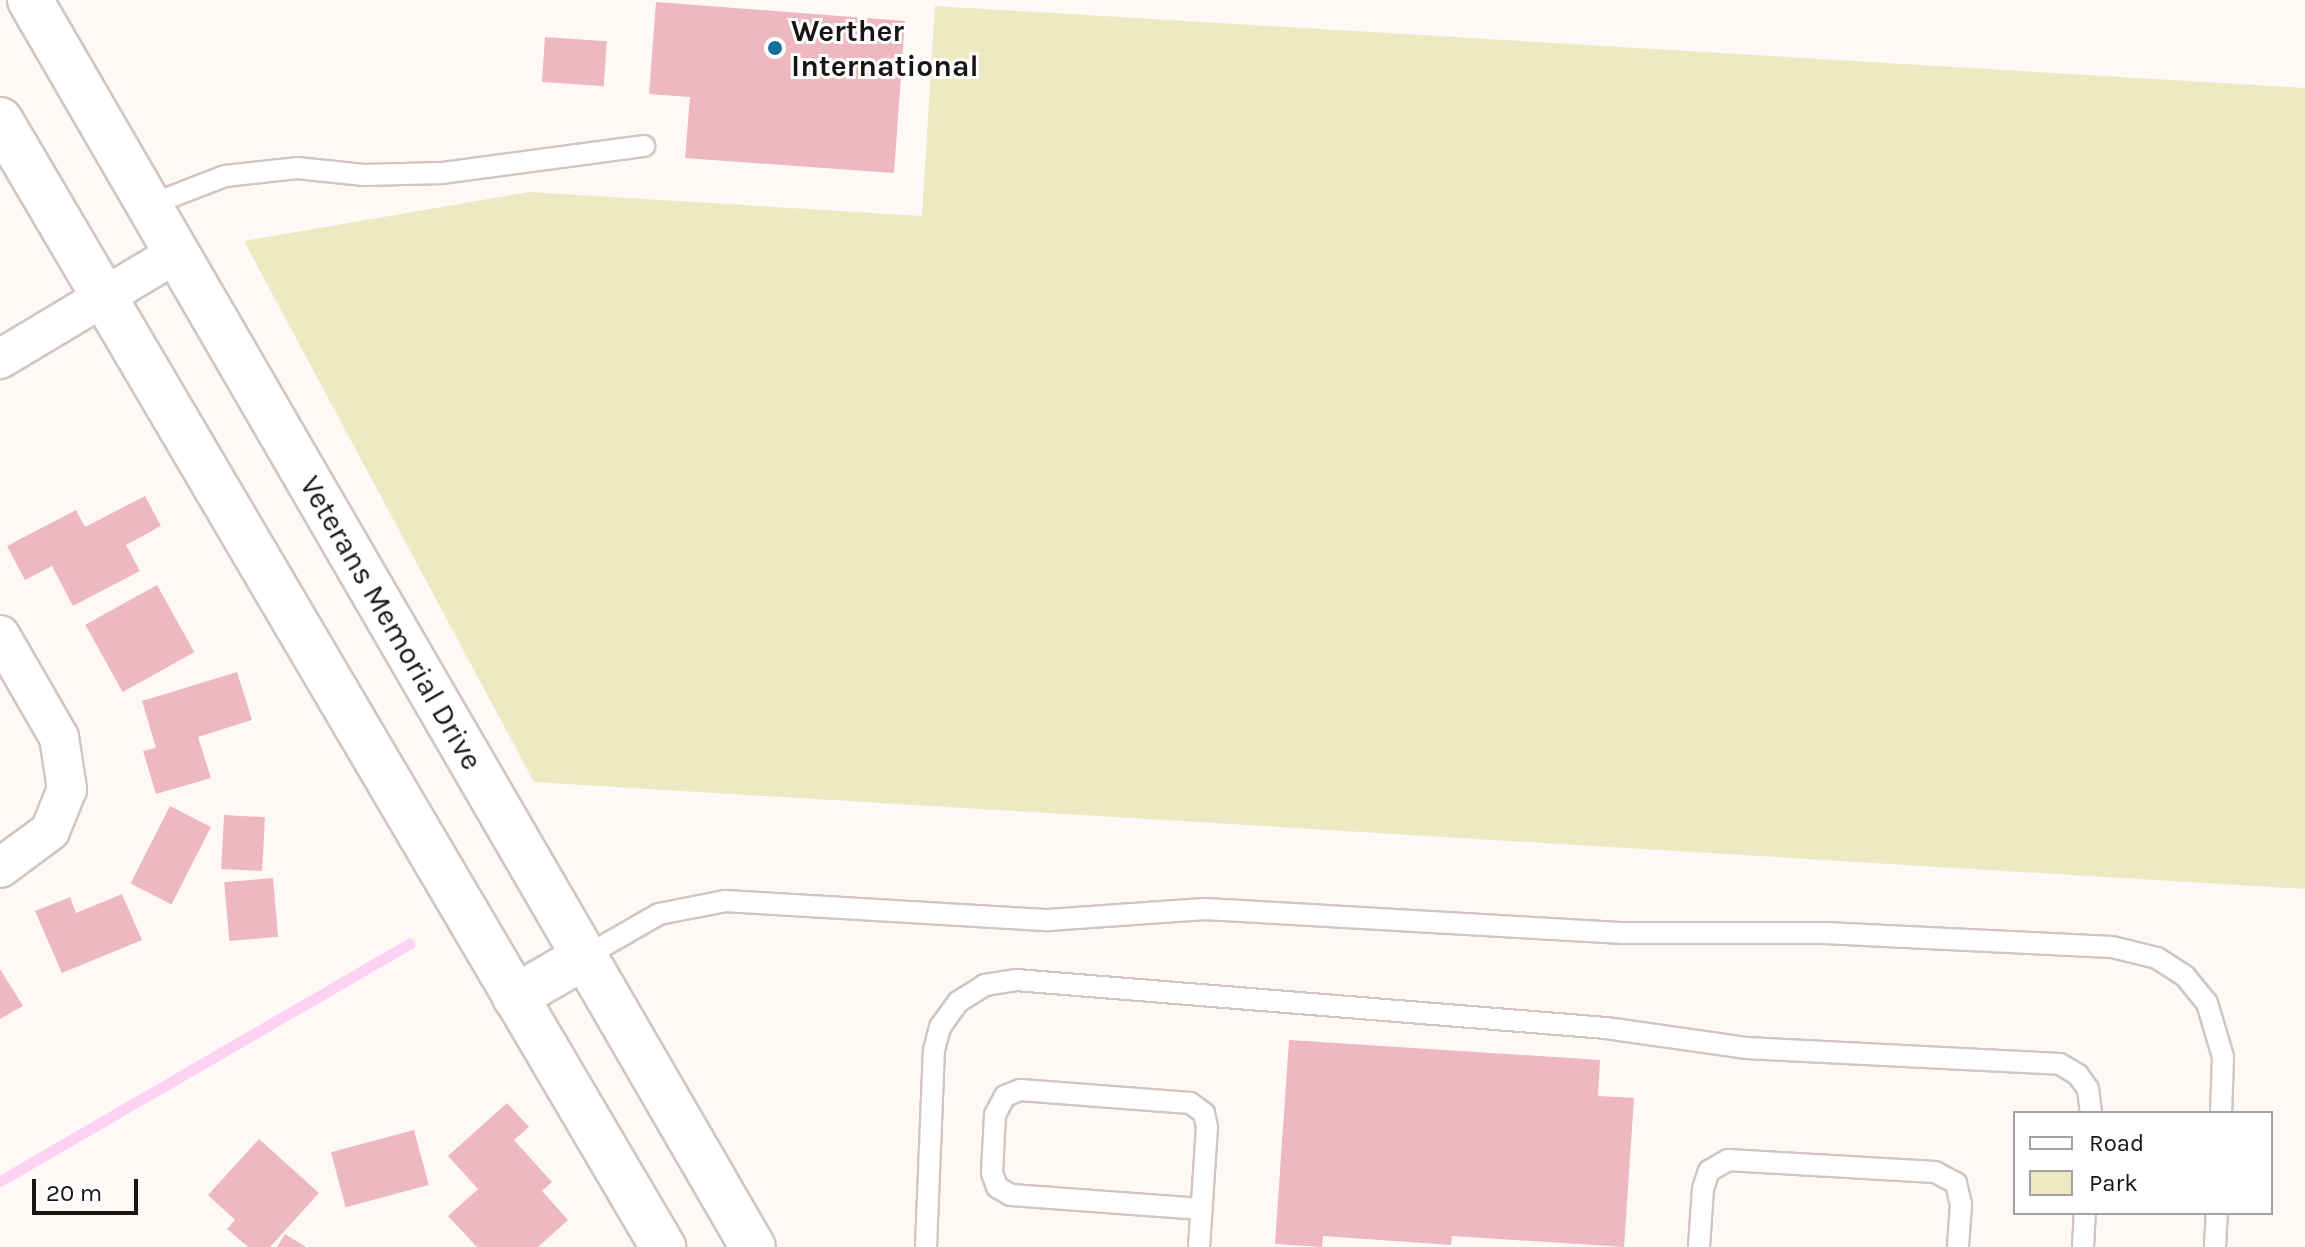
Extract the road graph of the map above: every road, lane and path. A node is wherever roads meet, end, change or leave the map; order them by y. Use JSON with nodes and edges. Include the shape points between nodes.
{"nodes":[{"id":1,"x":30,"y":0,"type":"edge"},
{"id":2,"x":0,"y":120,"type":"edge"},
{"id":3,"x":644,"y":146,"type":"dead end"},
{"id":4,"x":150,"y":205,"type":"junction"},
{"id":5,"x":177,"y":253,"type":"junction"},
{"id":6,"x":102,"y":297,"type":"junction"},
{"id":7,"x":0,"y":359,"type":"edge"},
{"id":8,"x":0,"y":635,"type":"edge"},
{"id":9,"x":0,"y":868,"type":"edge"},
{"id":10,"x":584,"y":957,"type":"junction"},
{"id":11,"x":515,"y":997,"type":"junction"},
{"id":12,"x":2091,"y":1111,"type":"edge"},
{"id":13,"x":2221,"y":1111,"type":"edge"},
{"id":14,"x":1201,"y":1209,"type":"junction"},
{"id":15,"x":2085,"y":1215,"type":"edge"},
{"id":16,"x":2217,"y":1215,"type":"edge"},
{"id":17,"x":663,"y":1247,"type":"edge"},
{"id":18,"x":753,"y":1247,"type":"edge"},
{"id":19,"x":926,"y":1247,"type":"edge"},
{"id":20,"x":1199,"y":1247,"type":"edge"},
{"id":21,"x":1699,"y":1247,"type":"edge"},
{"id":22,"x":1958,"y":1247,"type":"edge"},
{"id":23,"x":2083,"y":1247,"type":"edge"},
{"id":24,"x":2215,"y":1247,"type":"edge"}],
"edges":[{"from":1,"to":4,"type":"main road","name":"Veterans Memorial Drive"},
{"from":2,"to":6,"type":"main road"},
{"from":3,"to":4,"type":"lane","via":[[442,173],[364,175],[297,168],[225,176]]},
{"from":4,"to":5,"type":"main road","name":"Veterans Memorial Drive"},
{"from":5,"to":6,"type":"street"},
{"from":5,"to":10,"type":"main road","name":"Veterans Memorial Drive"},
{"from":6,"to":7,"type":"street"},
{"from":6,"to":11,"type":"main road"},
{"from":8,"to":9,"type":"street","via":[[59,737],[67,789],[50,831]]},
{"from":10,"to":11,"type":"main road"},
{"from":10,"to":13,"type":"lane","via":[[659,914],[725,901],[1048,920],[1205,909],[1623,933],[1825,933],[2112,947],[2157,958],[2185,976],[2207,1003],[2222,1046]]},
{"from":10,"to":18,"type":"main road","name":"Veterans Memorial Drive"},
{"from":11,"to":17,"type":"main road"},
{"from":12,"to":19,"type":"lane","via":[[2088,1089],[2060,1064],[1746,1048],[1606,1028],[1016,980],[985,985],[958,1002],[940,1027],[934,1050]]},
{"from":14,"to":14,"type":"lane","via":[[1207,1127],[1204,1113],[1190,1103],[1020,1090],[1005,1096],[995,1115],[992,1173],[997,1187],[1011,1195]]},
{"from":14,"to":20,"type":"lane"},
{"from":15,"to":23,"type":"lane"},
{"from":16,"to":24,"type":"lane"},
{"from":21,"to":22,"type":"lane","via":[[1703,1189],[1709,1171],[1728,1160],[1935,1172],[1956,1183],[1961,1204]]}]}
